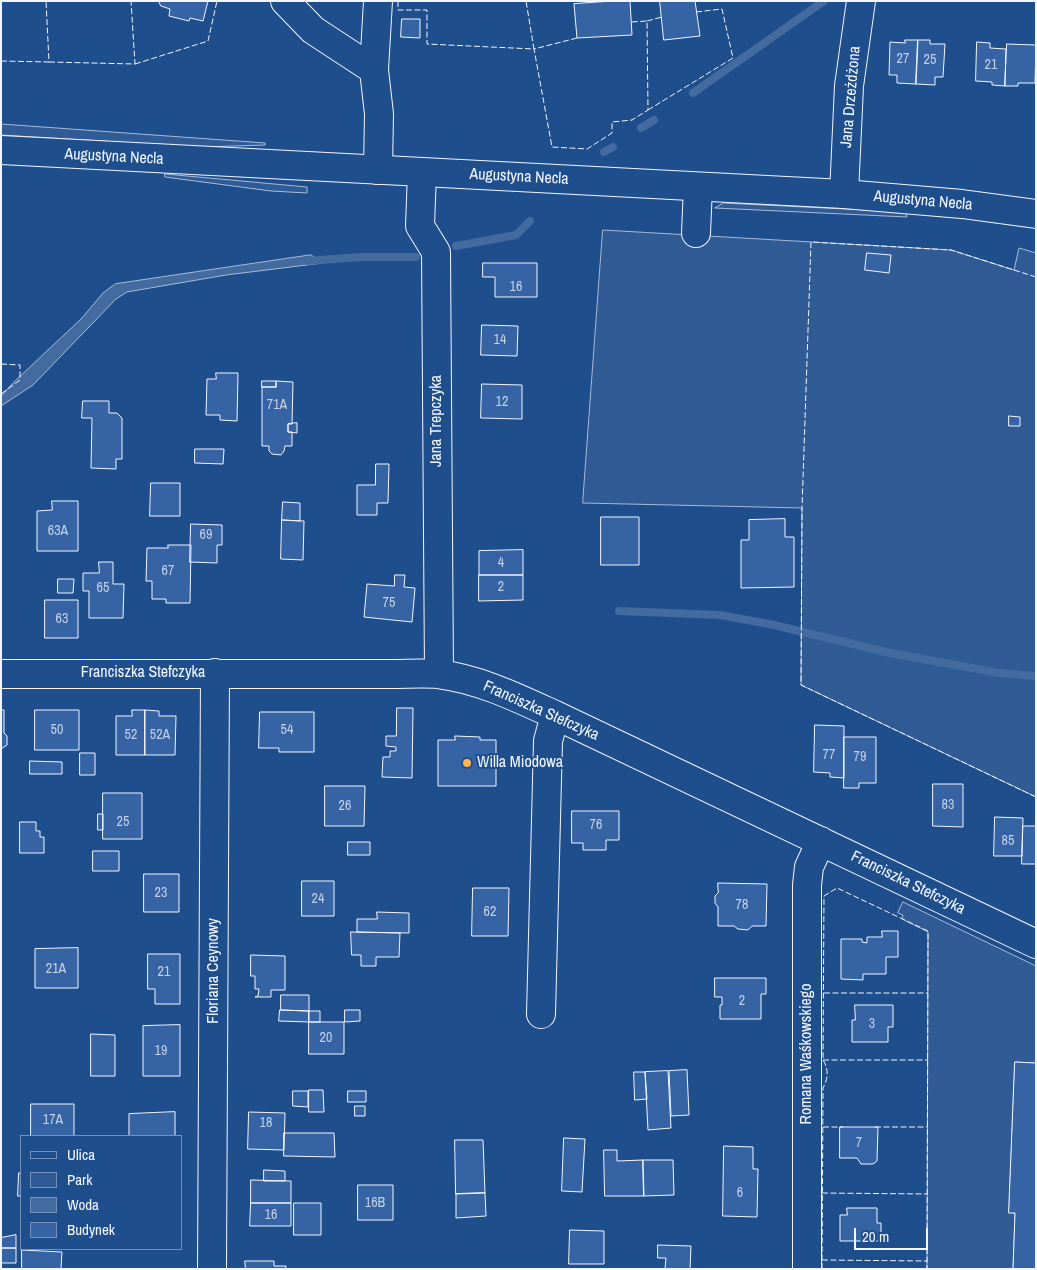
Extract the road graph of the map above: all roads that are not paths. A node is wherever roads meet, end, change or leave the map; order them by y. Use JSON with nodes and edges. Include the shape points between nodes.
{"nodes":[{"id":1,"x":286,"y":1,"type":"edge"},
{"id":2,"x":378,"y":1,"type":"edge"},
{"id":3,"x":861,"y":1,"type":"edge"},
{"id":4,"x":374,"y":70,"type":"junction"},
{"id":5,"x":1,"y":150,"type":"edge"},
{"id":6,"x":378,"y":170,"type":"junction"},
{"id":7,"x":422,"y":172,"type":"junction"},
{"id":8,"x":698,"y":187,"type":"junction"},
{"id":9,"x":844,"y":194,"type":"junction"},
{"id":10,"x":1036,"y":214,"type":"edge"},
{"id":11,"x":696,"y":233,"type":"dead end"},
{"id":12,"x":215,"y":673,"type":"junction"},
{"id":13,"x":1,"y":674,"type":"edge"},
{"id":14,"x":439,"y":674,"type":"junction"},
{"id":15,"x":555,"y":715,"type":"junction"},
{"id":16,"x":821,"y":841,"type":"junction"},
{"id":17,"x":1036,"y":944,"type":"edge"},
{"id":18,"x":541,"y":1014,"type":"dead end"},
{"id":19,"x":212,"y":1269,"type":"edge"},
{"id":20,"x":807,"y":1269,"type":"edge"}],
"edges":[{"from":1,"to":4,"type":"street","via":[[313,30]]},
{"from":2,"to":4,"type":"street"},
{"from":3,"to":9,"type":"street","name":"Jana Drzeżdżona","via":[[849,86]]},
{"from":4,"to":6,"type":"street"},
{"from":5,"to":6,"type":"street","name":"Augustyna Necla"},
{"from":6,"to":7,"type":"street","name":"Augustyna Necla"},
{"from":7,"to":8,"type":"street","name":"Augustyna Necla"},
{"from":7,"to":14,"type":"street","name":"Jana Trepczyka","via":[[420,226],[436,252]]},
{"from":8,"to":9,"type":"street","name":"Augustyna Necla"},
{"from":8,"to":11,"type":"street"},
{"from":9,"to":10,"type":"street","name":"Augustyna Necla"},
{"from":12,"to":13,"type":"street","name":"Franciszka Stefczyka"},
{"from":12,"to":14,"type":"street","name":"Franciszka Stefczyka"},
{"from":12,"to":19,"type":"street","name":"Floriana Ceynowy"},
{"from":14,"to":15,"type":"street","name":"Franciszka Stefczyka","via":[[514,696]]},
{"from":15,"to":16,"type":"street","name":"Franciszka Stefczyka"},
{"from":15,"to":18,"type":"street","via":[[548,741]]},
{"from":16,"to":17,"type":"street","name":"Franciszka Stefczyka"},
{"from":16,"to":20,"type":"street","name":"Romana Waśkowskiego","via":[[810,867],[807,885]]}]}
